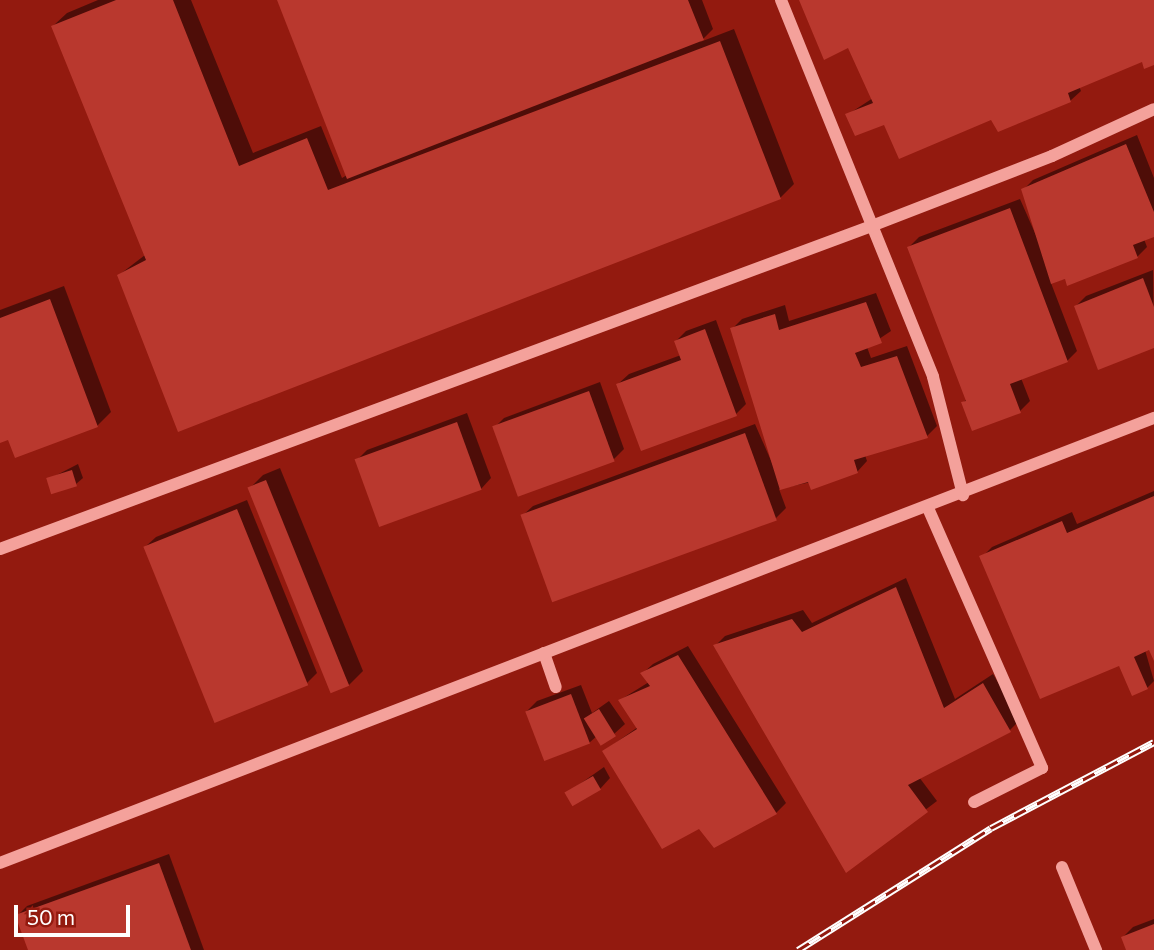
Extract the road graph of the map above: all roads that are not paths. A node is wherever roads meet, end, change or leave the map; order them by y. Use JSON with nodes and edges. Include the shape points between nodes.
{"nodes":[{"id":1,"x":781,"y":0,"type":"edge"},
{"id":2,"x":1154,"y":109,"type":"edge"},
{"id":3,"x":869,"y":227,"type":"junction"},
{"id":4,"x":1154,"y":418,"type":"edge"},
{"id":5,"x":963,"y":495,"type":"junction"},
{"id":6,"x":928,"y":508,"type":"junction"},
{"id":7,"x":0,"y":549,"type":"edge"},
{"id":8,"x":544,"y":653,"type":"junction"},
{"id":9,"x":556,"y":687,"type":"dead end"},
{"id":10,"x":974,"y":802,"type":"dead end"},
{"id":11,"x":0,"y":863,"type":"edge"},
{"id":12,"x":1062,"y":867,"type":"dead end"},
{"id":13,"x":1096,"y":950,"type":"edge"}],
"edges":[{"from":1,"to":3,"type":"street"},
{"from":2,"to":3,"type":"street","via":[[1052,156]]},
{"from":3,"to":5,"type":"street","via":[[933,377]]},
{"from":3,"to":7,"type":"street"},
{"from":4,"to":5,"type":"street"},
{"from":5,"to":6,"type":"street"},
{"from":6,"to":8,"type":"street"},
{"from":6,"to":10,"type":"street","via":[[1042,768]]},
{"from":8,"to":9,"type":"street"},
{"from":8,"to":11,"type":"street"},
{"from":12,"to":13,"type":"street"}]}
